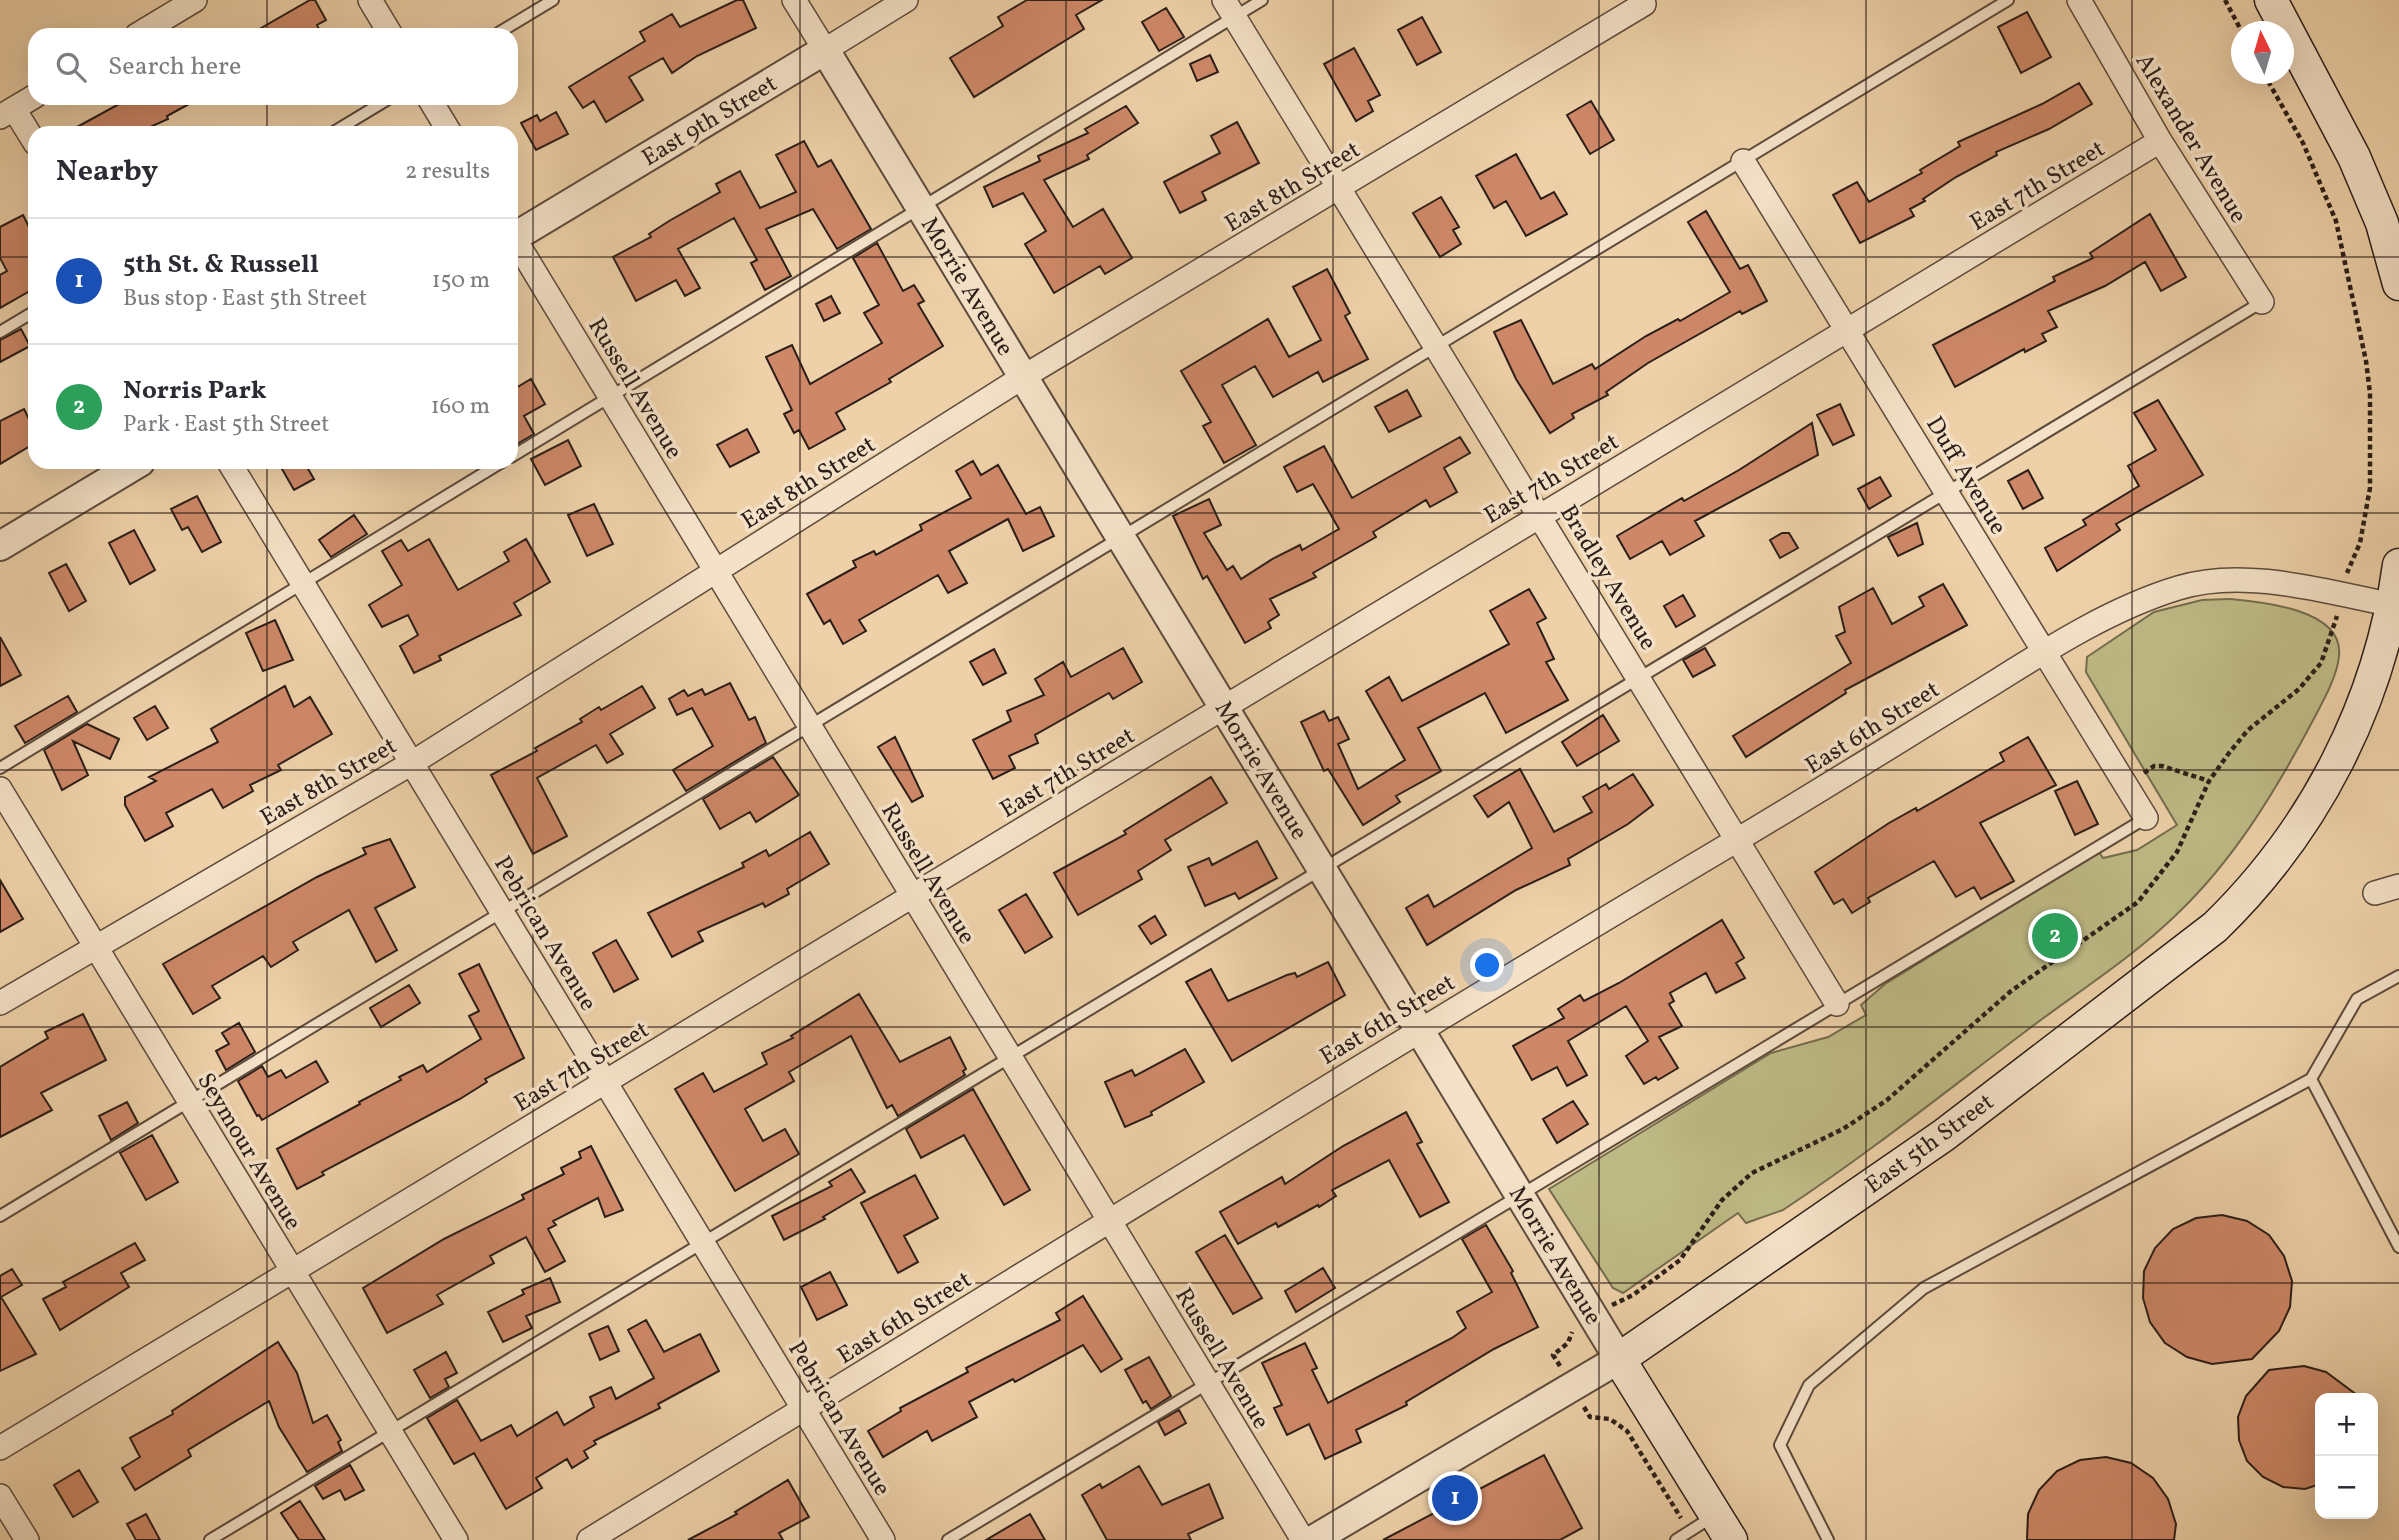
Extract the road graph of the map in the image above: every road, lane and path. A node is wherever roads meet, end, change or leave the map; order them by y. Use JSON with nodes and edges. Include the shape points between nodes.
{"nodes":[{"id":1,"x":195,"y":0,"type":"edge"},
{"id":2,"x":370,"y":0,"type":"edge"},
{"id":3,"x":553,"y":0,"type":"edge"},
{"id":4,"x":794,"y":0,"type":"edge"},
{"id":5,"x":906,"y":0,"type":"edge"},
{"id":6,"x":1262,"y":0,"type":"edge"},
{"id":7,"x":2008,"y":0,"type":"edge"},
{"id":8,"x":2079,"y":0,"type":"edge"},
{"id":9,"x":2225,"y":0,"type":"edge"},
{"id":10,"x":2271,"y":0,"type":"edge"},
{"id":11,"x":1643,"y":2,"type":"edge"},
{"id":12,"x":1230,"y":8,"type":"edge"},
{"id":13,"x":2236,"y":21,"type":"edge"},
{"id":14,"x":149,"y":28,"type":"edge"},
{"id":15,"x":387,"y":28,"type":"edge"},
{"id":16,"x":507,"y":28,"type":"edge"},
{"id":17,"x":825,"y":50,"type":"junction"},
{"id":18,"x":2270,"y":84,"type":"edge"},
{"id":19,"x":28,"y":100,"type":"edge"},
{"id":20,"x":378,"y":105,"type":"edge"},
{"id":21,"x":433,"y":105,"type":"edge"},
{"id":22,"x":7,"y":113,"type":"edge"},
{"id":23,"x":344,"y":126,"type":"edge"},
{"id":24,"x":446,"y":126,"type":"edge"},
{"id":25,"x":28,"y":136,"type":"edge"},
{"id":26,"x":2160,"y":141,"type":"junction"},
{"id":27,"x":1743,"y":161,"type":"junction"},
{"id":28,"x":1340,"y":188,"type":"junction"},
{"id":29,"x":921,"y":208,"type":"junction"},
{"id":30,"x":518,"y":233,"type":"edge"},
{"id":31,"x":518,"y":247,"type":"edge"},
{"id":32,"x":2399,"y":284,"type":"edge"},
{"id":33,"x":2262,"y":302,"type":"joint"},
{"id":34,"x":28,"y":315,"type":"edge"},
{"id":35,"x":1847,"y":330,"type":"junction"},
{"id":36,"x":0,"y":332,"type":"edge"},
{"id":37,"x":1438,"y":346,"type":"junction"},
{"id":38,"x":1023,"y":377,"type":"junction"},
{"id":39,"x":610,"y":397,"type":"junction"},
{"id":40,"x":518,"y":453,"type":"edge"},
{"id":41,"x":128,"y":469,"type":"edge"},
{"id":42,"x":233,"y":469,"type":"edge"},
{"id":43,"x":490,"y":469,"type":"edge"},
{"id":44,"x":1947,"y":492,"type":"junction"},
{"id":45,"x":1541,"y":515,"type":"junction"},
{"id":46,"x":1121,"y":538,"type":"junction"},
{"id":47,"x":0,"y":546,"type":"edge"},
{"id":48,"x":2399,"y":565,"type":"edge"},
{"id":49,"x":716,"y":572,"type":"junction"},
{"id":50,"x":303,"y":583,"type":"junction"},
{"id":51,"x":2342,"y":595,"type":"junction"},
{"id":52,"x":2396,"y":606,"type":"edge"},
{"id":53,"x":2044,"y":652,"type":"junction"},
{"id":54,"x":1639,"y":678,"type":"junction"},
{"id":55,"x":1224,"y":708,"type":"junction"},
{"id":56,"x":810,"y":726,"type":"junction"},
{"id":57,"x":412,"y":763,"type":"junction"},
{"id":58,"x":0,"y":768,"type":"edge"},
{"id":59,"x":2209,"y":781,"type":"junction"},
{"id":60,"x":2125,"y":784,"type":"junction"},
{"id":61,"x":0,"y":789,"type":"edge"},
{"id":62,"x":2146,"y":818,"type":"joint"},
{"id":63,"x":1737,"y":841,"type":"junction"},
{"id":64,"x":1322,"y":869,"type":"junction"},
{"id":65,"x":2399,"y":886,"type":"edge"},
{"id":66,"x":2375,"y":893,"type":"dead end"},
{"id":67,"x":912,"y":896,"type":"junction"},
{"id":68,"x":502,"y":912,"type":"junction"},
{"id":69,"x":95,"y":946,"type":"junction"},
{"id":70,"x":2399,"y":976,"type":"edge"},
{"id":71,"x":0,"y":1003,"type":"edge"},
{"id":72,"x":1838,"y":1003,"type":"junction"},
{"id":73,"x":1419,"y":1029,"type":"junction"},
{"id":74,"x":1011,"y":1057,"type":"junction"},
{"id":75,"x":2311,"y":1079,"type":"junction"},
{"id":76,"x":605,"y":1082,"type":"junction"},
{"id":77,"x":190,"y":1101,"type":"junction"},
{"id":78,"x":1520,"y":1195,"type":"junction"},
{"id":79,"x":0,"y":1216,"type":"edge"},
{"id":80,"x":1110,"y":1222,"type":"junction"},
{"id":81,"x":703,"y":1242,"type":"junction"},
{"id":82,"x":2399,"y":1247,"type":"edge"},
{"id":83,"x":292,"y":1271,"type":"junction"},
{"id":84,"x":1592,"y":1316,"type":"junction"},
{"id":85,"x":1619,"y":1359,"type":"junction"},
{"id":86,"x":1208,"y":1383,"type":"junction"},
{"id":87,"x":1572,"y":1386,"type":"junction"},
{"id":88,"x":804,"y":1409,"type":"junction"},
{"id":89,"x":390,"y":1432,"type":"junction"},
{"id":90,"x":0,"y":1448,"type":"edge"},
{"id":91,"x":0,"y":1496,"type":"edge"},
{"id":92,"x":1723,"y":1527,"type":"edge"},
{"id":93,"x":1689,"y":1532,"type":"junction"},
{"id":94,"x":27,"y":1540,"type":"edge"},
{"id":95,"x":210,"y":1540,"type":"edge"},
{"id":96,"x":456,"y":1540,"type":"edge"},
{"id":97,"x":590,"y":1540,"type":"edge"},
{"id":98,"x":883,"y":1540,"type":"edge"},
{"id":99,"x":948,"y":1540,"type":"edge"},
{"id":100,"x":1303,"y":1540,"type":"edge"},
{"id":101,"x":1313,"y":1540,"type":"edge"},
{"id":102,"x":1676,"y":1540,"type":"edge"},
{"id":103,"x":1828,"y":1540,"type":"edge"}],
"edges":[{"from":1,"to":14,"type":"street"},
{"from":2,"to":15,"type":"street"},
{"from":3,"to":16,"type":"lane"},
{"from":4,"to":17,"type":"street","name":"Morrie Avenue"},
{"from":5,"to":17,"type":"street","name":"East 9th Street"},
{"from":6,"to":12,"type":"lane"},
{"from":7,"to":27,"type":"lane"},
{"from":8,"to":26,"type":"street","name":"Alexander Avenue"},
{"from":9,"to":13,"type":"path"},
{"from":10,"to":32,"type":"main road","via":[[2354,157],[2382,223]]},
{"from":11,"to":28,"type":"street","name":"East 8th Street"},
{"from":12,"to":28,"type":"street","name":"Bradley Avenue"},
{"from":12,"to":29,"type":"lane"},
{"from":17,"to":29,"type":"street","name":"Morrie Avenue"},
{"from":17,"to":30,"type":"street","name":"East 9th Street"},
{"from":18,"to":51,"type":"path","via":[[2303,143],[2336,221],[2366,361],[2370,488],[2360,543],[2349,563]]},
{"from":19,"to":22,"type":"street"},
{"from":20,"to":23,"type":"lane"},
{"from":21,"to":24,"type":"street"},
{"from":22,"to":25,"type":"street"},
{"from":26,"to":33,"type":"street","name":"Alexander Avenue"},
{"from":26,"to":35,"type":"street","name":"East 7th Street"},
{"from":27,"to":35,"type":"street","name":"Duff Avenue"},
{"from":27,"to":37,"type":"lane"},
{"from":28,"to":37,"type":"street","name":"Bradley Avenue"},
{"from":28,"to":38,"type":"street","name":"East 8th Street"},
{"from":29,"to":38,"type":"street","name":"Morrie Avenue"},
{"from":29,"to":39,"type":"lane"},
{"from":31,"to":39,"type":"street","name":"Russell Avenue"},
{"from":33,"to":44,"type":"lane"},
{"from":34,"to":36,"type":"lane"},
{"from":35,"to":44,"type":"street","name":"Duff Avenue"},
{"from":35,"to":45,"type":"street","name":"East 7th Street"},
{"from":37,"to":45,"type":"street","name":"Bradley Avenue"},
{"from":37,"to":46,"type":"lane"},
{"from":38,"to":46,"type":"street","name":"Morrie Avenue"},
{"from":38,"to":49,"type":"street","name":"East 8th Street"},
{"from":39,"to":40,"type":"lane"},
{"from":39,"to":49,"type":"street","name":"Russell Avenue"},
{"from":41,"to":47,"type":"street"},
{"from":42,"to":50,"type":"street","name":"Pebrican Avenue"},
{"from":43,"to":50,"type":"lane"},
{"from":44,"to":53,"type":"street","name":"Duff Avenue"},
{"from":44,"to":54,"type":"lane"},
{"from":45,"to":54,"type":"street","name":"Bradley Avenue"},
{"from":45,"to":55,"type":"street","name":"East 7th Street"},
{"from":46,"to":55,"type":"street","name":"Morrie Avenue"},
{"from":46,"to":56,"type":"lane"},
{"from":48,"to":52,"type":"main road","name":"East 5th Street"},
{"from":49,"to":56,"type":"street","name":"Russell Avenue"},
{"from":49,"to":57,"type":"street","name":"East 8th Street"},
{"from":50,"to":57,"type":"street","name":"Pebrican Avenue"},
{"from":50,"to":58,"type":"lane"},
{"from":51,"to":52,"type":"street","name":"East 6th Street"},
{"from":51,"to":53,"type":"street","name":"East 6th Street","via":[[2281,582],[2184,586],[2137,602]]},
{"from":51,"to":59,"type":"path","via":[[2321,663],[2299,689],[2248,730]]},
{"from":52,"to":85,"type":"main road","name":"East 5th Street","via":[[2376,670],[2325,787],[2294,838],[2215,927],[1944,1135]]},
{"from":53,"to":60,"type":"street","name":"Duff Avenue"},
{"from":53,"to":63,"type":"street","name":"East 6th Street"},
{"from":54,"to":63,"type":"street","name":"Bradley Avenue"},
{"from":54,"to":64,"type":"lane"},
{"from":55,"to":64,"type":"street","name":"Morrie Avenue"},
{"from":55,"to":67,"type":"street","name":"East 7th Street"},
{"from":56,"to":67,"type":"street","name":"Russell Avenue"},
{"from":56,"to":68,"type":"lane"},
{"from":57,"to":68,"type":"street","name":"Pebrican Avenue"},
{"from":57,"to":69,"type":"street","name":"East 8th Street"},
{"from":59,"to":60,"type":"path","via":[[2154,766]]},
{"from":59,"to":84,"type":"path","via":[[2177,852],[2138,902],[2011,991],[1887,1100],[1843,1129],[1752,1174],[1722,1200],[1680,1260],[1633,1295]]},
{"from":60,"to":62,"type":"street","name":"Duff Avenue"},
{"from":61,"to":69,"type":"street","name":"Seymour Avenue"},
{"from":62,"to":72,"type":"lane"},
{"from":63,"to":72,"type":"street","name":"Bradley Avenue"},
{"from":63,"to":73,"type":"street","name":"East 6th Street"},
{"from":64,"to":73,"type":"street","name":"Morrie Avenue"},
{"from":64,"to":74,"type":"lane"},
{"from":65,"to":66,"type":"street"},
{"from":67,"to":74,"type":"street","name":"Russell Avenue"},
{"from":67,"to":76,"type":"street","name":"East 7th Street"},
{"from":68,"to":76,"type":"street","name":"Pebrican Avenue"},
{"from":68,"to":77,"type":"lane"},
{"from":69,"to":71,"type":"street","name":"East 8th Street"},
{"from":69,"to":77,"type":"street","name":"Seymour Avenue"},
{"from":70,"to":75,"type":"lane","via":[[2357,999]]},
{"from":72,"to":78,"type":"lane"},
{"from":73,"to":78,"type":"street","name":"Morrie Avenue"},
{"from":73,"to":80,"type":"street","name":"East 6th Street"},
{"from":74,"to":80,"type":"street","name":"Russell Avenue"},
{"from":74,"to":81,"type":"lane"},
{"from":75,"to":82,"type":"lane"},
{"from":75,"to":103,"type":"lane","via":[[1924,1288],[1809,1385],[1780,1445]]},
{"from":76,"to":81,"type":"street","name":"Pebrican Avenue"},
{"from":76,"to":83,"type":"street","name":"East 7th Street"},
{"from":77,"to":79,"type":"lane"},
{"from":77,"to":83,"type":"street","name":"Seymour Avenue"},
{"from":78,"to":84,"type":"street","name":"Morrie Avenue"},
{"from":78,"to":86,"type":"lane"},
{"from":80,"to":86,"type":"street","name":"Russell Avenue"},
{"from":80,"to":88,"type":"street","name":"East 6th Street"},
{"from":81,"to":88,"type":"street","name":"Pebrican Avenue"},
{"from":81,"to":89,"type":"lane"},
{"from":83,"to":89,"type":"street","name":"Seymour Avenue"},
{"from":83,"to":90,"type":"street","name":"East 7th Street"},
{"from":84,"to":85,"type":"street","name":"Morrie Avenue"},
{"from":84,"to":87,"type":"path","via":[[1573,1326],[1568,1343],[1553,1354]]},
{"from":85,"to":87,"type":"street","name":"East 5th Street"},
{"from":85,"to":92,"type":"main road","name":"Morrie Avenue"},
{"from":86,"to":99,"type":"lane"},
{"from":86,"to":100,"type":"street","name":"Russell Avenue"},
{"from":87,"to":93,"type":"path","via":[[1590,1417],[1610,1419],[1627,1431]]},
{"from":87,"to":101,"type":"street","name":"East 5th Street"},
{"from":88,"to":97,"type":"street","name":"East 6th Street"},
{"from":88,"to":98,"type":"street","name":"Pebrican Avenue"},
{"from":89,"to":95,"type":"lane"},
{"from":89,"to":96,"type":"street","name":"Seymour Avenue"},
{"from":91,"to":94,"type":"street"},
{"from":92,"to":93,"type":"lane"},
{"from":93,"to":102,"type":"lane"}]}
